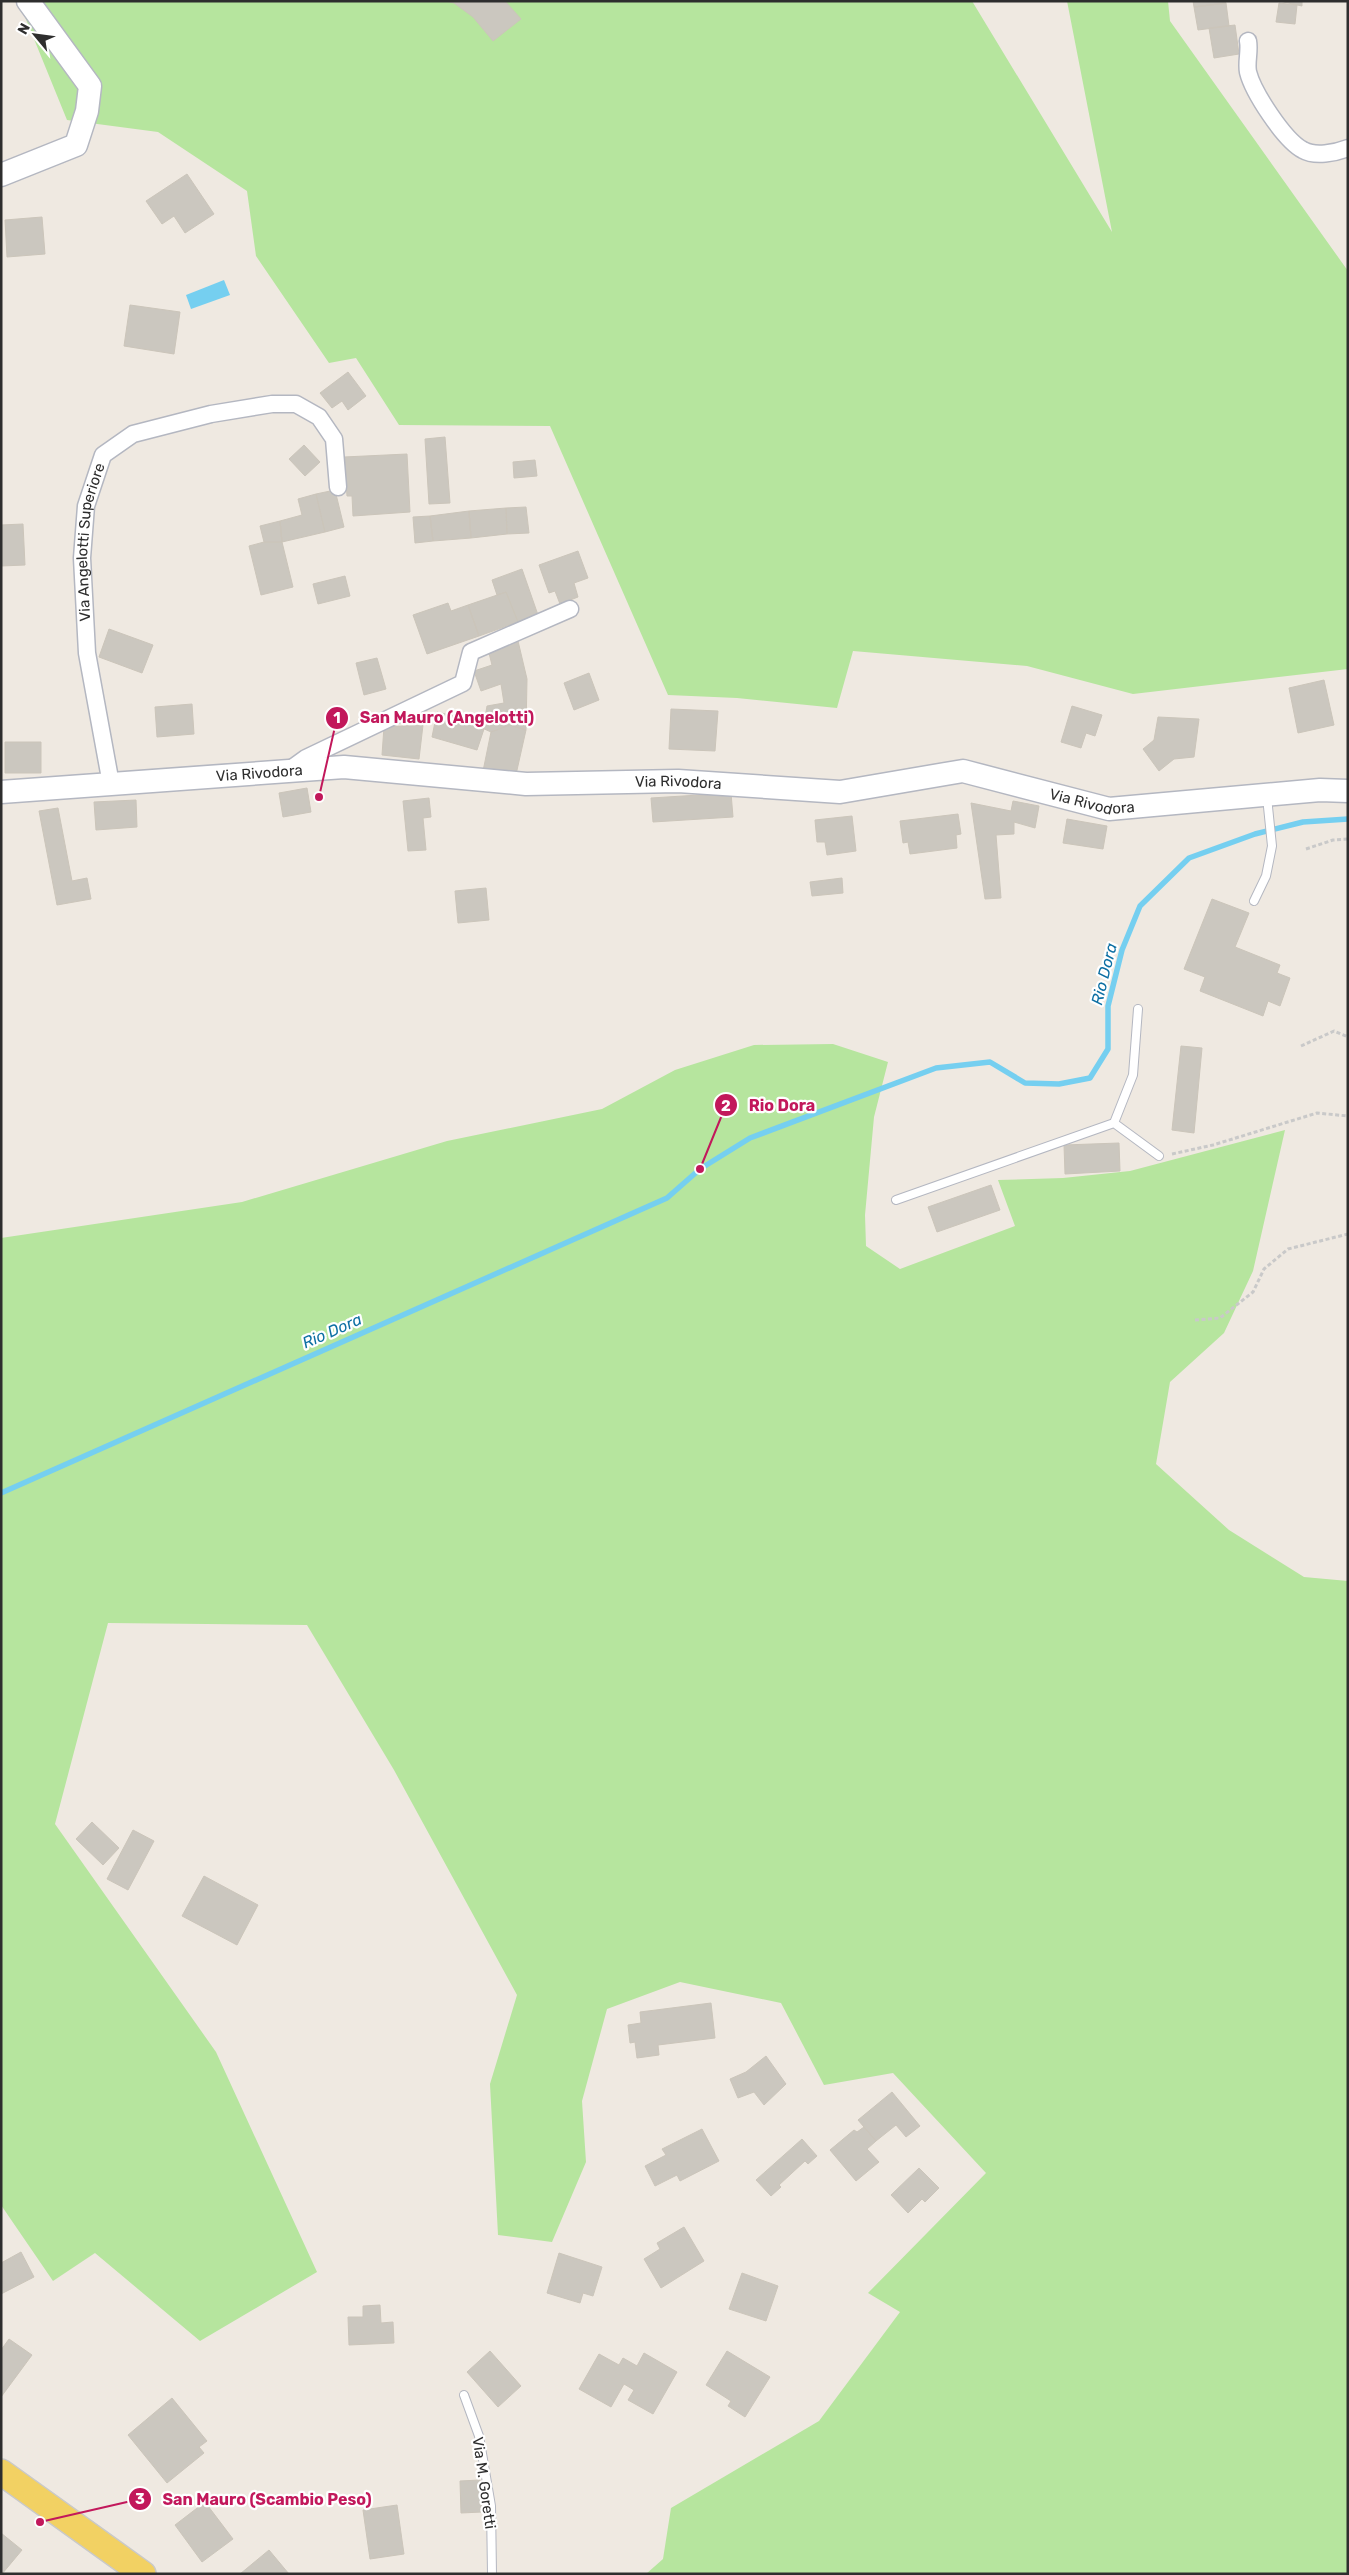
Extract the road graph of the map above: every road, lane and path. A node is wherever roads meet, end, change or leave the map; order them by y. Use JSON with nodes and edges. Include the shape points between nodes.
{"nodes":[{"id":1,"x":28,"y":1,"type":"edge"},
{"id":2,"x":1248,"y":41,"type":"dead end"},
{"id":3,"x":1348,"y":148,"type":"edge"},
{"id":4,"x":1,"y":175,"type":"edge"},
{"id":5,"x":338,"y":488,"type":"dead end"},
{"id":6,"x":570,"y":609,"type":"dead end"},
{"id":7,"x":288,"y":771,"type":"junction"},
{"id":8,"x":111,"y":784,"type":"junction"},
{"id":9,"x":1348,"y":791,"type":"edge"},
{"id":10,"x":1,"y":792,"type":"edge"},
{"id":11,"x":1266,"y":795,"type":"junction"},
{"id":12,"x":1348,"y":839,"type":"edge"},
{"id":13,"x":1306,"y":849,"type":"dead end"},
{"id":14,"x":1254,"y":901,"type":"dead end"},
{"id":15,"x":1138,"y":1009,"type":"dead end"},
{"id":16,"x":1348,"y":1037,"type":"edge"},
{"id":17,"x":1301,"y":1046,"type":"dead end"},
{"id":18,"x":1348,"y":1116,"type":"edge"},
{"id":19,"x":1114,"y":1123,"type":"junction"},
{"id":20,"x":1159,"y":1156,"type":"joint"},
{"id":21,"x":896,"y":1200,"type":"dead end"},
{"id":22,"x":1348,"y":1234,"type":"edge"},
{"id":23,"x":1195,"y":1320,"type":"dead end"},
{"id":24,"x":464,"y":2395,"type":"dead end"},
{"id":25,"x":1,"y":2472,"type":"edge"},
{"id":26,"x":143,"y":2574,"type":"edge"},
{"id":27,"x":492,"y":2574,"type":"edge"}],
"edges":[{"from":1,"to":4,"type":"street","via":[[90,86],[87,111],[76,145]]},
{"from":2,"to":3,"type":"street","via":[[1248,70],[1258,93],[1289,138],[1303,151],[1320,154]]},
{"from":5,"to":8,"type":"street","name":"Via Angelotti Superiore","via":[[334,439],[319,417],[296,404],[272,404],[211,414],[133,434],[103,454],[86,506],[82,558],[87,653]]},
{"from":6,"to":7,"type":"street","via":[[471,652],[464,683],[306,758]]},
{"from":7,"to":8,"type":"street","name":"Via Rivodora"},
{"from":7,"to":11,"type":"street","name":"Via Rivodora","via":[[344,767],[526,784],[678,781],[840,792],[963,771],[1110,809]]},
{"from":8,"to":10,"type":"street","name":"Via Rivodora"},
{"from":9,"to":11,"type":"street","name":"Via Rivodora"},
{"from":11,"to":14,"type":"lane","via":[[1272,846],[1266,876]]},
{"from":12,"to":13,"type":"path","via":[[1333,840]]},
{"from":15,"to":19,"type":"lane","via":[[1133,1074]]},
{"from":16,"to":17,"type":"path","via":[[1334,1031]]},
{"from":18,"to":20,"type":"path","via":[[1317,1113],[1213,1145]]},
{"from":19,"to":20,"type":"lane"},
{"from":19,"to":21,"type":"lane"},
{"from":22,"to":23,"type":"path","via":[[1288,1250],[1264,1269],[1253,1292],[1220,1318]]},
{"from":24,"to":27,"type":"lane","name":"Via M. Goretti","via":[[479,2436],[491,2506]]},
{"from":25,"to":26,"type":"main road"}]}
